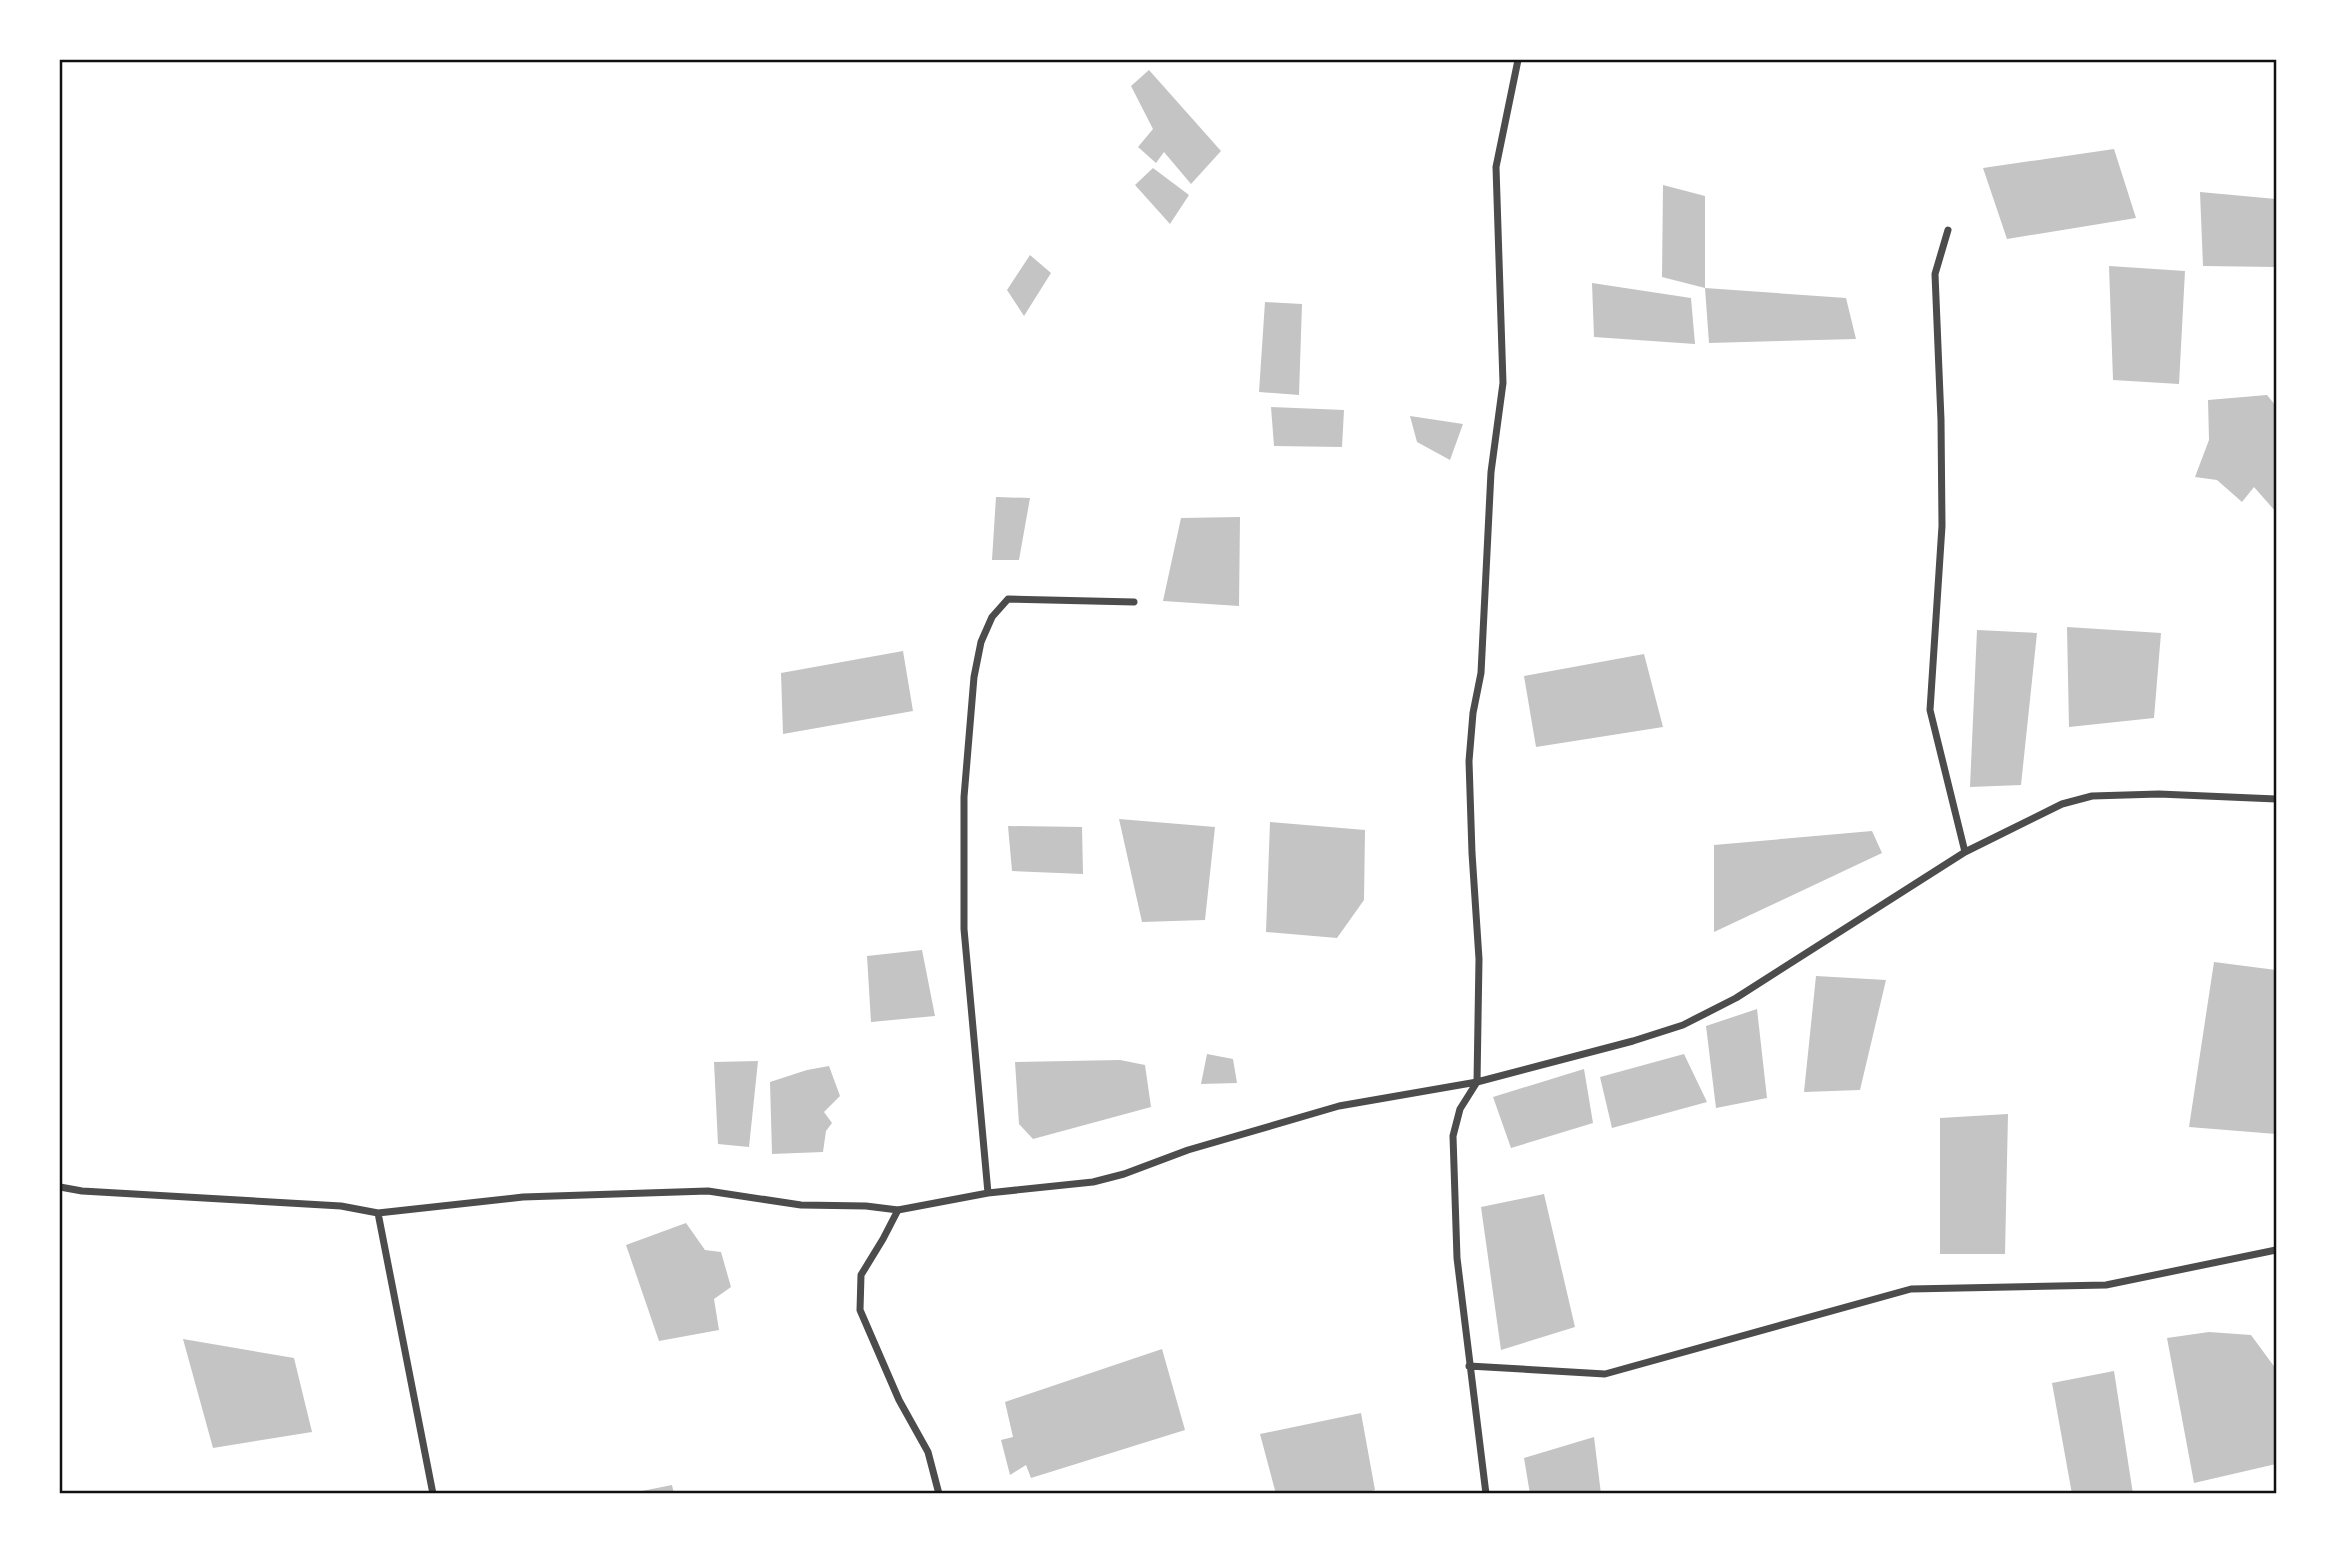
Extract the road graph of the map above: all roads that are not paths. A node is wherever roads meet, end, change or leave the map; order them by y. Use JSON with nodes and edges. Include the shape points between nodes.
{"nodes":[{"id":1,"x":1518,"y":60,"type":"edge"},
{"id":2,"x":1948,"y":230,"type":"dead end"},
{"id":3,"x":1134,"y":603,"type":"dead end"},
{"id":4,"x":2277,"y":799,"type":"edge"},
{"id":5,"x":1965,"y":852,"type":"junction"},
{"id":6,"x":1477,"y":1082,"type":"junction"},
{"id":7,"x":60,"y":1186,"type":"edge"},
{"id":8,"x":988,"y":1193,"type":"junction"},
{"id":9,"x":898,"y":1210,"type":"junction"},
{"id":10,"x":378,"y":1213,"type":"junction"},
{"id":11,"x":2277,"y":1250,"type":"edge"},
{"id":12,"x":1469,"y":1366,"type":"junction"},
{"id":13,"x":433,"y":1493,"type":"edge"},
{"id":14,"x":939,"y":1493,"type":"edge"},
{"id":15,"x":1486,"y":1493,"type":"edge"}],
"edges":[{"from":1,"to":6,"type":"street","via":[[1496,167],[1503,383],[1491,472],[1481,673],[1469,761],[1479,959]]},
{"from":2,"to":5,"type":"street","via":[[1935,274],[1942,526],[1930,710]]},
{"from":3,"to":8,"type":"street","via":[[1007,599],[981,642],[964,797],[964,929]]},
{"from":4,"to":5,"type":"street","via":[[2092,796],[2062,804]]},
{"from":5,"to":6,"type":"street","via":[[1736,998],[1682,1025]]},
{"from":6,"to":8,"type":"street","via":[[1339,1106],[1093,1182]]},
{"from":6,"to":12,"type":"street","via":[[1460,1109],[1453,1136],[1457,1258]]},
{"from":7,"to":10,"type":"street","via":[[341,1206]]},
{"from":8,"to":9,"type":"street"},
{"from":9,"to":10,"type":"street","via":[[802,1205],[708,1191],[523,1197]]},
{"from":9,"to":14,"type":"street","via":[[861,1275],[860,1310],[899,1400],[928,1452]]},
{"from":10,"to":13,"type":"street"},
{"from":11,"to":12,"type":"street","via":[[2106,1285],[1911,1289],[1605,1374]]},
{"from":12,"to":15,"type":"street"}]}
